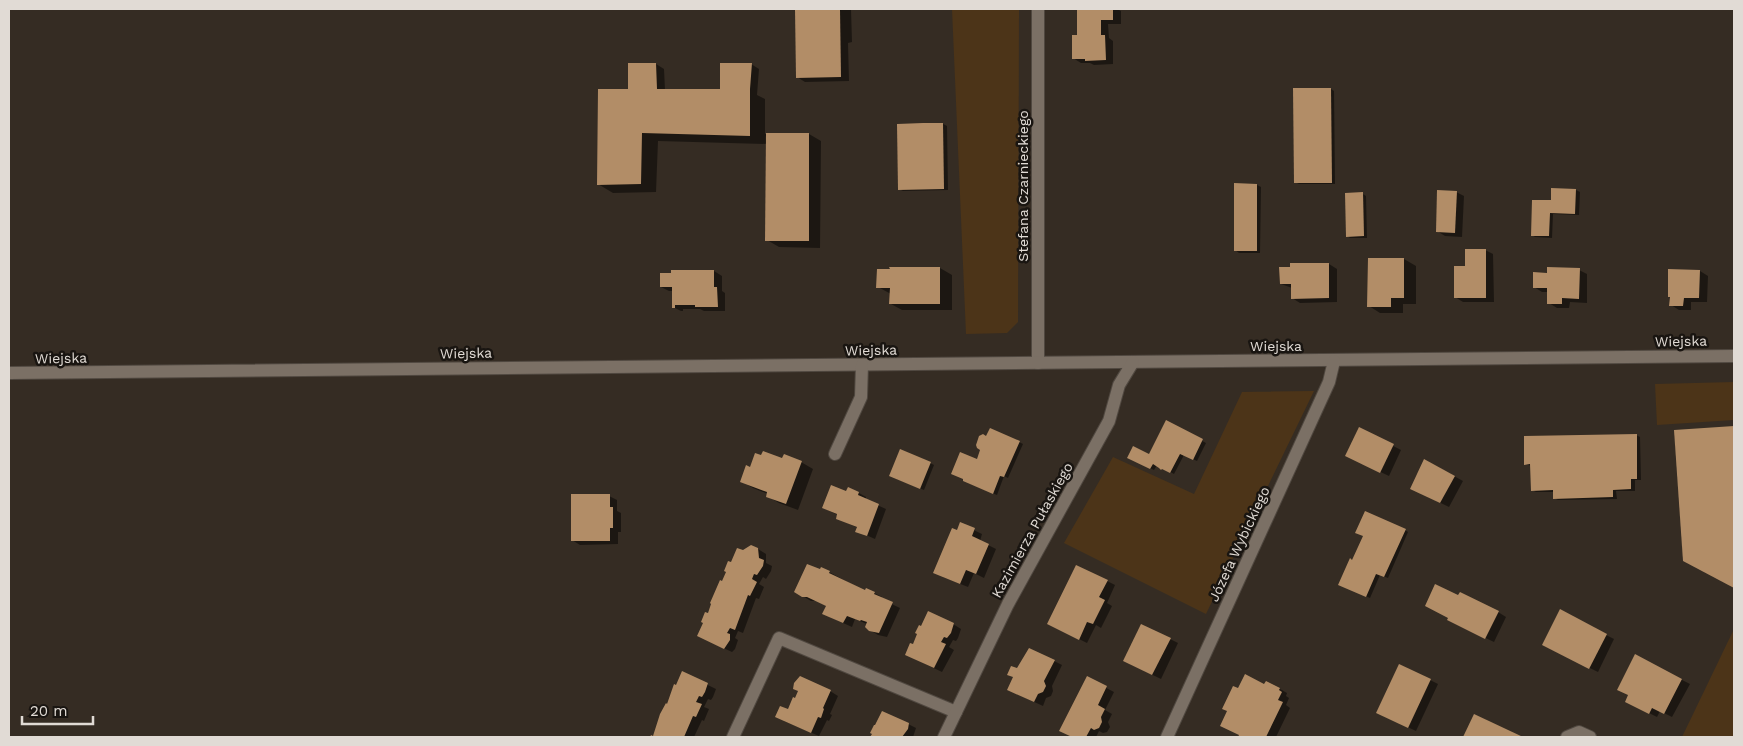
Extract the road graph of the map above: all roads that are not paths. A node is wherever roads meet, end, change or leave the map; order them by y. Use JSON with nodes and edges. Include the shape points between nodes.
{"nodes":[{"id":1,"x":1038,"y":9,"type":"edge"},
{"id":2,"x":1734,"y":356,"type":"edge"},
{"id":3,"x":1334,"y":361,"type":"junction"},
{"id":4,"x":1133,"y":362,"type":"junction"},
{"id":5,"x":1038,"y":363,"type":"junction"},
{"id":6,"x":862,"y":365,"type":"junction"},
{"id":7,"x":9,"y":374,"type":"edge"},
{"id":8,"x":835,"y":454,"type":"dead end"},
{"id":9,"x":956,"y":712,"type":"junction"},
{"id":10,"x":733,"y":737,"type":"edge"},
{"id":11,"x":944,"y":737,"type":"edge"},
{"id":12,"x":1167,"y":737,"type":"edge"},
{"id":13,"x":1567,"y":737,"type":"edge"},
{"id":14,"x":1590,"y":737,"type":"edge"}],
"edges":[{"from":1,"to":5,"type":"street","name":"Stefana Czarnieckiego"},
{"from":2,"to":3,"type":"street","name":"Wiejska"},
{"from":3,"to":4,"type":"street","name":"Wiejska"},
{"from":3,"to":12,"type":"street","name":"Józefa Wybickiego","via":[[1329,382]]},
{"from":4,"to":5,"type":"street","name":"Wiejska"},
{"from":4,"to":9,"type":"street","name":"Kazimierza Pułaskiego","via":[[1119,385],[1108,421],[1008,604]]},
{"from":5,"to":6,"type":"street","name":"Wiejska"},
{"from":6,"to":7,"type":"street","name":"Wiejska"},
{"from":6,"to":8,"type":"street","via":[[861,397]]},
{"from":9,"to":10,"type":"street","via":[[779,638]]},
{"from":9,"to":11,"type":"street","name":"Kazimierza Pułaskiego"},
{"from":13,"to":14,"type":"street","via":[[1579,732]]}]}
